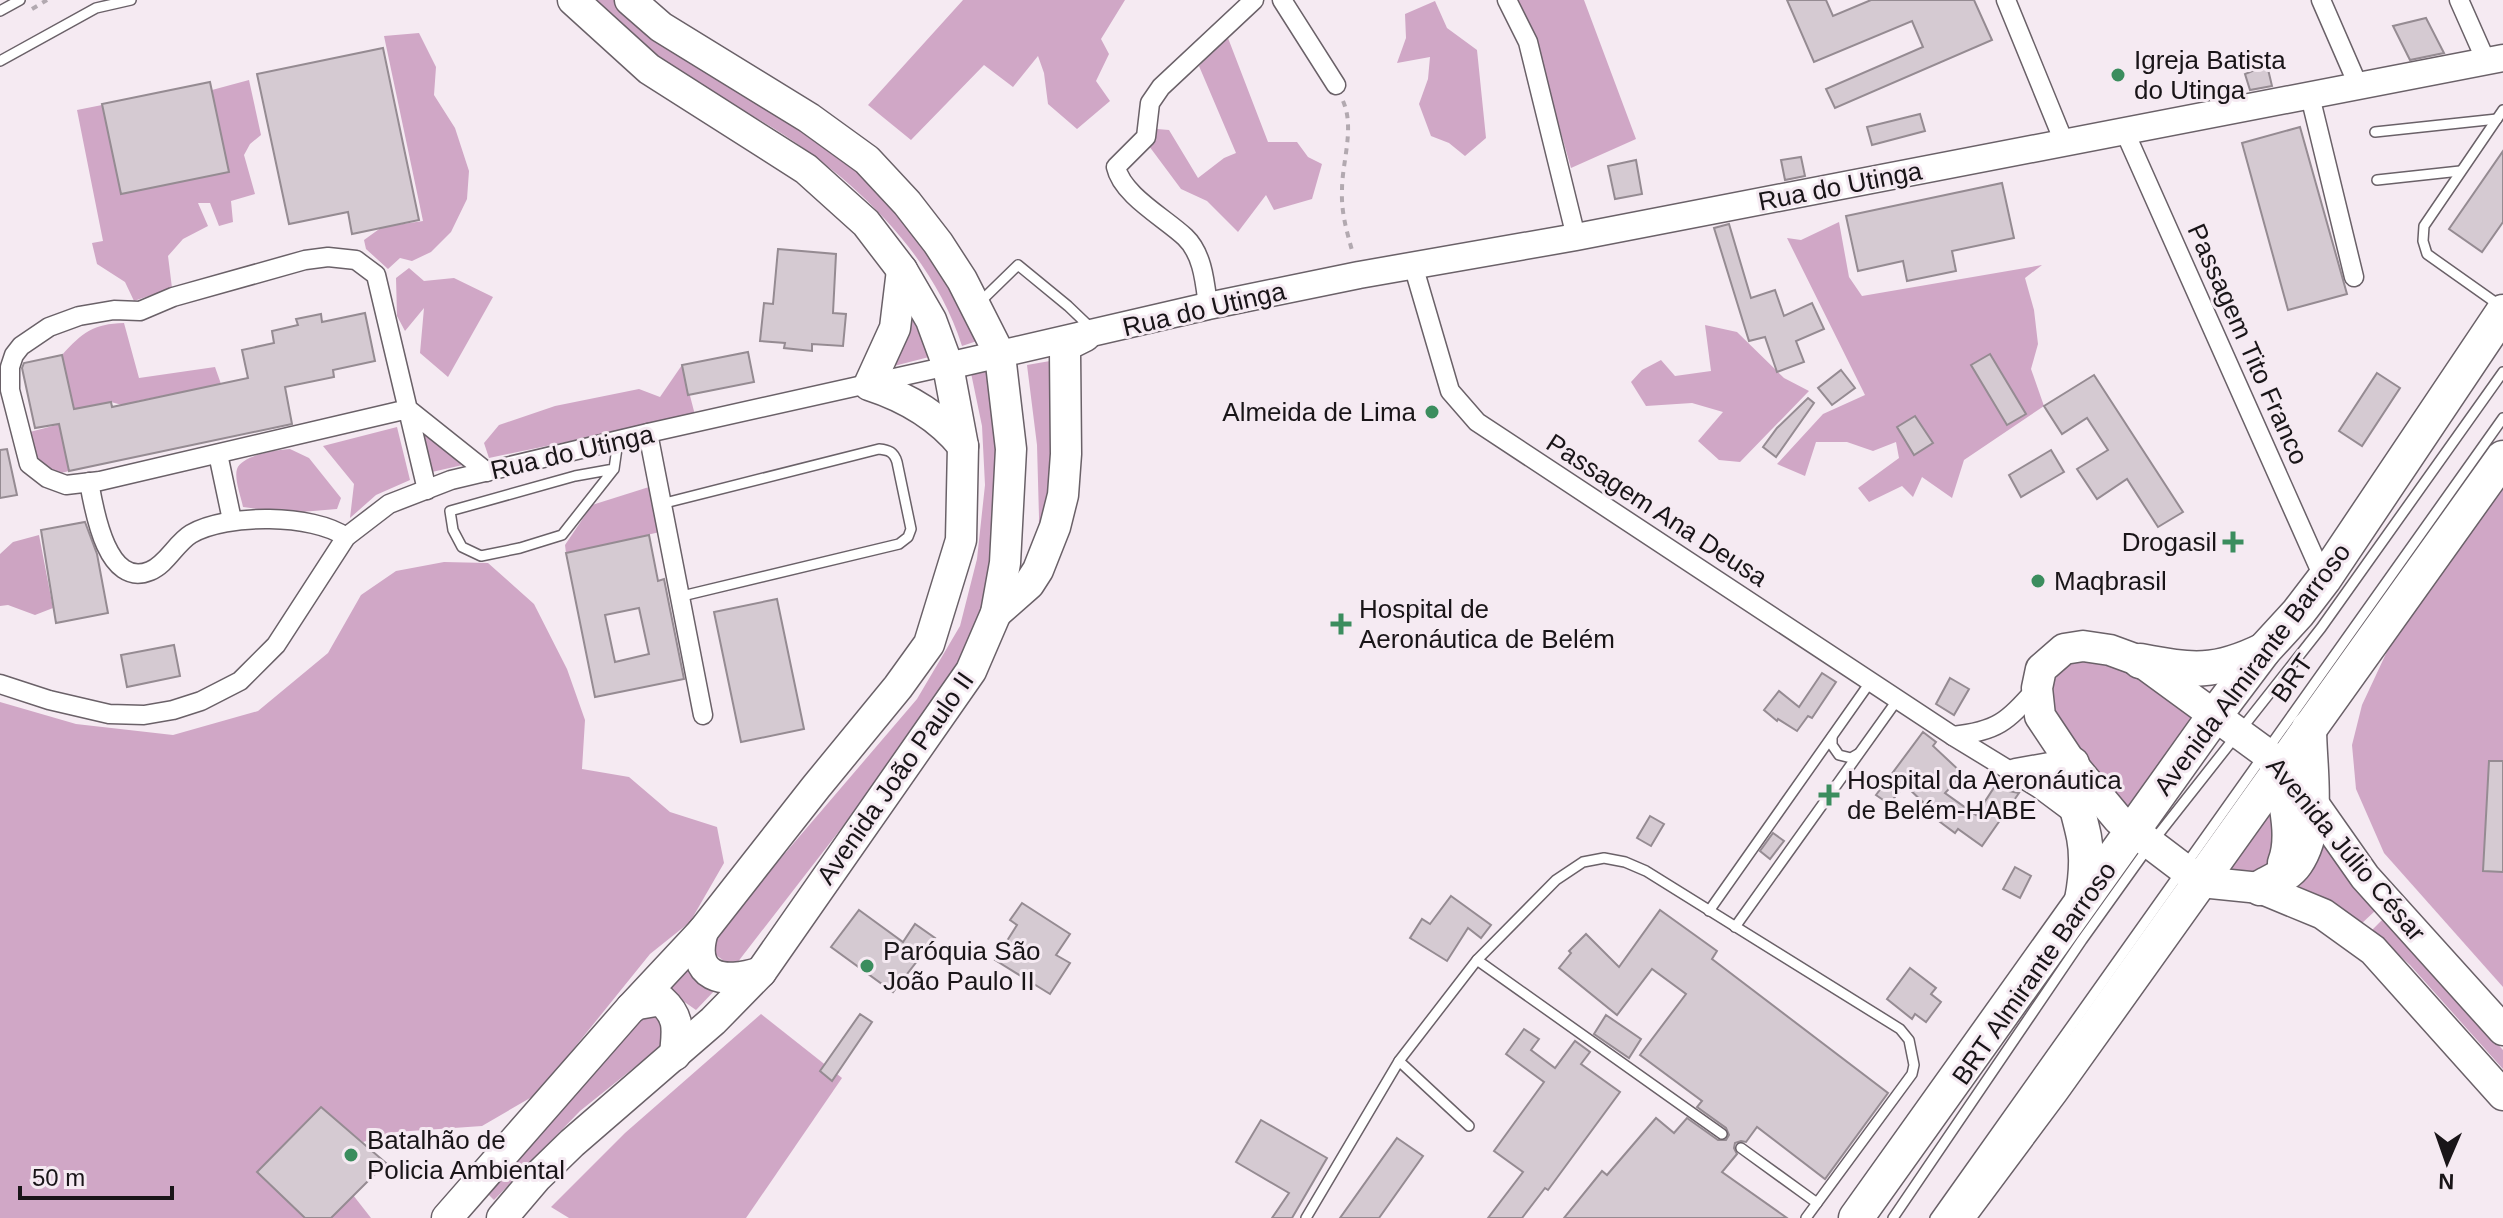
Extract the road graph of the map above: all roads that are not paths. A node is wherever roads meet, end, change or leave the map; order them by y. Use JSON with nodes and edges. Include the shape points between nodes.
{"nodes":[{"id":1,"x":20,"y":0,"type":"edge"},
{"id":2,"x":131,"y":0,"type":"edge"},
{"id":3,"x":573,"y":0,"type":"edge"},
{"id":4,"x":630,"y":0,"type":"edge"},
{"id":5,"x":1254,"y":0,"type":"edge"},
{"id":6,"x":1282,"y":0,"type":"edge"},
{"id":7,"x":1507,"y":0,"type":"edge"},
{"id":8,"x":2006,"y":0,"type":"edge"},
{"id":9,"x":2321,"y":0,"type":"edge"},
{"id":10,"x":2459,"y":0,"type":"edge"},
{"id":11,"x":0,"y":11,"type":"edge"},
{"id":12,"x":2494,"y":60,"type":"edge"},
{"id":13,"x":0,"y":61,"type":"edge"},
{"id":14,"x":1336,"y":85,"type":"road end"},
{"id":15,"x":2358,"y":85,"type":"junction"},
{"id":16,"x":2310,"y":96,"type":"junction"},
{"id":17,"x":2500,"y":115,"type":"edge"},
{"id":18,"x":2124,"y":130,"type":"junction"},
{"id":19,"x":2375,"y":132,"type":"dead end"},
{"id":20,"x":2064,"y":142,"type":"junction"},
{"id":21,"x":2460,"y":171,"type":"junction"},
{"id":22,"x":2377,"y":180,"type":"dead end"},
{"id":23,"x":1576,"y":237,"type":"junction"},
{"id":24,"x":1413,"y":265,"type":"junction"},
{"id":25,"x":902,"y":270,"type":"junction"},
{"id":26,"x":2354,"y":277,"type":"dead end"},
{"id":27,"x":976,"y":306,"type":"junction"},
{"id":28,"x":1208,"y":306,"type":"junction"},
{"id":29,"x":2503,"y":310,"type":"edge"},
{"id":30,"x":1091,"y":334,"type":"junction"},
{"id":31,"x":1038,"y":347,"type":"junction"},
{"id":32,"x":1000,"y":355,"type":"junction"},
{"id":33,"x":948,"y":366,"type":"junction"},
{"id":34,"x":2503,"y":372,"type":"edge"},
{"id":35,"x":1063,"y":374,"type":"junction"},
{"id":36,"x":869,"y":385,"type":"junction"},
{"id":37,"x":408,"y":409,"type":"junction"},
{"id":38,"x":2503,"y":418,"type":"edge"},
{"id":39,"x":648,"y":433,"type":"junction"},
{"id":40,"x":618,"y":440,"type":"junction"},
{"id":41,"x":963,"y":446,"type":"junction"},
{"id":42,"x":218,"y":454,"type":"junction"},
{"id":43,"x":2503,"y":458,"type":"edge"},
{"id":44,"x":614,"y":469,"type":"junction"},
{"id":45,"x":487,"y":472,"type":"junction"},
{"id":46,"x":89,"y":482,"type":"junction"},
{"id":47,"x":427,"y":490,"type":"junction"},
{"id":48,"x":661,"y":504,"type":"junction"},
{"id":49,"x":232,"y":520,"type":"junction"},
{"id":50,"x":346,"y":537,"type":"junction"},
{"id":51,"x":2324,"y":579,"type":"junction"},
{"id":52,"x":678,"y":597,"type":"junction"},
{"id":53,"x":996,"y":613,"type":"junction"},
{"id":54,"x":2264,"y":650,"type":"junction"},
{"id":55,"x":2140,"y":661,"type":"junction"},
{"id":56,"x":1871,"y":681,"type":"junction"},
{"id":57,"x":0,"y":684,"type":"edge"},
{"id":58,"x":2037,"y":688,"type":"junction"},
{"id":59,"x":1898,"y":699,"type":"junction"},
{"id":60,"x":703,"y":715,"type":"dead end"},
{"id":61,"x":2227,"y":724,"type":"junction"},
{"id":62,"x":2309,"y":728,"type":"junction"},
{"id":63,"x":1953,"y":736,"type":"junction"},
{"id":64,"x":1832,"y":737,"type":"junction"},
{"id":65,"x":1859,"y":753,"type":"junction"},
{"id":66,"x":2273,"y":761,"type":"junction"},
{"id":67,"x":2072,"y":764,"type":"junction"},
{"id":68,"x":2016,"y":774,"type":"junction"},
{"id":69,"x":2313,"y":803,"type":"junction"},
{"id":70,"x":2077,"y":817,"type":"junction"},
{"id":71,"x":2141,"y":838,"type":"junction"},
{"id":72,"x":2192,"y":875,"type":"junction"},
{"id":73,"x":2260,"y":888,"type":"junction"},
{"id":74,"x":2082,"y":900,"type":"junction"},
{"id":75,"x":1709,"y":911,"type":"junction"},
{"id":76,"x":1735,"y":927,"type":"junction"},
{"id":77,"x":703,"y":931,"type":"junction"},
{"id":78,"x":1477,"y":960,"type":"junction"},
{"id":79,"x":761,"y":972,"type":"junction"},
{"id":80,"x":631,"y":1008,"type":"junction"},
{"id":81,"x":2503,"y":1030,"type":"edge"},
{"id":82,"x":675,"y":1055,"type":"junction"},
{"id":83,"x":1399,"y":1061,"type":"junction"},
{"id":84,"x":2503,"y":1095,"type":"edge"},
{"id":85,"x":1469,"y":1126,"type":"dead end"},
{"id":86,"x":1722,"y":1134,"type":"dead end"},
{"id":87,"x":1741,"y":1148,"type":"dead end"},
{"id":88,"x":1817,"y":1203,"type":"junction"},
{"id":89,"x":1310,"y":1215,"type":"edge"},
{"id":90,"x":447,"y":1218,"type":"edge"},
{"id":91,"x":502,"y":1218,"type":"edge"},
{"id":92,"x":1806,"y":1218,"type":"edge"},
{"id":93,"x":1856,"y":1218,"type":"edge"},
{"id":94,"x":1893,"y":1218,"type":"edge"},
{"id":95,"x":1935,"y":1218,"type":"edge"},
{"id":96,"x":1956,"y":1218,"type":"edge"}],
"edges":[{"from":1,"to":11,"type":"lane"},
{"from":2,"to":13,"type":"lane","via":[[96,8]]},
{"from":3,"to":25,"type":"main road","name":"Avenida João Paulo II","via":[[649,69],[806,169],[866,223]]},
{"from":4,"to":27,"type":"main road","name":"Avenida João Paulo II","via":[[661,27],[867,160],[938,243]]},
{"from":5,"to":28,"type":"street","via":[[1161,87],[1150,103],[1146,137],[1116,167],[1135,195],[1194,250]]},
{"from":6,"to":14,"type":"street"},
{"from":7,"to":23,"type":"street","via":[[1528,42]]},
{"from":8,"to":20,"type":"street"},
{"from":9,"to":15,"type":"street"},
{"from":10,"to":12,"type":"street"},
{"from":12,"to":15,"type":"street","name":"Rua do Utinga"},
{"from":15,"to":16,"type":"street","name":"Rua do Utinga"},
{"from":16,"to":18,"type":"street","name":"Rua do Utinga"},
{"from":16,"to":26,"type":"street"},
{"from":17,"to":19,"type":"lane"},
{"from":17,"to":21,"type":"lane"},
{"from":18,"to":20,"type":"street","name":"Rua do Utinga"},
{"from":18,"to":51,"type":"street","name":"Passagem Tito Franco"},
{"from":20,"to":23,"type":"street","name":"Rua do Utinga"},
{"from":21,"to":22,"type":"lane"},
{"from":21,"to":29,"type":"lane","via":[[2424,226],[2427,254]]},
{"from":23,"to":24,"type":"street","name":"Rua do Utinga"},
{"from":24,"to":28,"type":"street","name":"Rua do Utinga"},
{"from":24,"to":56,"type":"street","name":"Passagem Ana Deusa","via":[[1450,391],[1477,422]]},
{"from":25,"to":33,"type":"main road","name":"Avenida João Paulo II","via":[[931,320]]},
{"from":25,"to":36,"type":"main road","via":[[895,328]]},
{"from":27,"to":30,"type":"lane","via":[[1018,265],[1068,306]]},
{"from":27,"to":32,"type":"main road","name":"Avenida João Paulo II"},
{"from":28,"to":30,"type":"street","name":"Rua do Utinga"},
{"from":29,"to":51,"type":"highway","name":"Avenida Almirante Barroso"},
{"from":30,"to":31,"type":"street","name":"Rua do Utinga"},
{"from":30,"to":35,"type":"main road","via":[[1069,344]]},
{"from":31,"to":32,"type":"street","name":"Rua do Utinga"},
{"from":31,"to":35,"type":"main road","via":[[1049,351]]},
{"from":32,"to":33,"type":"street","name":"Rua do Utinga"},
{"from":32,"to":53,"type":"main road","name":"Avenida João Paulo II","via":[[1011,449],[1005,563]]},
{"from":33,"to":36,"type":"street","name":"Rua do Utinga"},
{"from":33,"to":41,"type":"main road","name":"Avenida João Paulo II"},
{"from":34,"to":61,"type":"lane","via":[[2321,628]]},
{"from":35,"to":53,"type":"main road","via":[[1066,454],[1055,527],[1029,584]]},
{"from":36,"to":39,"type":"street","name":"Rua do Utinga"},
{"from":36,"to":41,"type":"main road","via":[[908,400]]},
{"from":37,"to":42,"type":"street"},
{"from":37,"to":45,"type":"street"},
{"from":37,"to":46,"type":"street","via":[[376,275],[356,260],[305,260],[140,311],[79,316],[49,327],[21,346],[10,367],[10,390],[29,464],[66,485]]},
{"from":37,"to":47,"type":"street"},
{"from":38,"to":66,"type":"lane","name":"BRT"},
{"from":39,"to":40,"type":"street","name":"Rua do Utinga"},
{"from":39,"to":48,"type":"street"},
{"from":40,"to":44,"type":"lane"},
{"from":40,"to":45,"type":"street","name":"Rua do Utinga"},
{"from":41,"to":77,"type":"main road","name":"Avenida João Paulo II","via":[[961,540],[929,644]]},
{"from":42,"to":46,"type":"street"},
{"from":42,"to":49,"type":"street"},
{"from":43,"to":62,"type":"highway"},
{"from":44,"to":44,"type":"lane","via":[[562,535],[481,556],[462,547],[453,530],[450,511]]},
{"from":45,"to":47,"type":"street","name":"Rua do Utinga"},
{"from":46,"to":49,"type":"street","via":[[98,525],[124,571],[148,572],[189,535]]},
{"from":47,"to":50,"type":"street","name":"Rua do Utinga","via":[[389,504]]},
{"from":48,"to":52,"type":"street"},
{"from":48,"to":52,"type":"lane","via":[[879,449],[896,457],[911,529],[899,544]]},
{"from":49,"to":50,"type":"street","via":[[332,527]]},
{"from":50,"to":57,"type":"street","name":"Rua do Utinga","via":[[276,645],[240,681],[201,701],[144,715],[109,714]]},
{"from":51,"to":54,"type":"highway","name":"Avenida Almirante Barroso"},
{"from":52,"to":60,"type":"street"},
{"from":53,"to":79,"type":"main road","name":"Avenida João Paulo II","via":[[971,671]]},
{"from":54,"to":55,"type":"highway","via":[[2239,662],[2194,671]]},
{"from":54,"to":61,"type":"highway","name":"Avenida Almirante Barroso"},
{"from":55,"to":58,"type":"main road","name":"Avenida Júlio César","via":[[2110,650],[2064,649],[2041,669]]},
{"from":55,"to":61,"type":"main road","name":"Avenida Júlio César"},
{"from":56,"to":59,"type":"street","name":"Passagem Ana Deusa"},
{"from":56,"to":64,"type":"lane"},
{"from":58,"to":63,"type":"street","via":[[1999,725]]},
{"from":58,"to":67,"type":"main road","via":[[2040,716]]},
{"from":59,"to":63,"type":"street","name":"Passagem Ana Deusa"},
{"from":59,"to":65,"type":"lane"},
{"from":61,"to":66,"type":"main road","name":"Avenida Júlio César"},
{"from":61,"to":71,"type":"highway","name":"Avenida Almirante Barroso"},
{"from":62,"to":66,"type":"highway"},
{"from":62,"to":69,"type":"highway"},
{"from":63,"to":68,"type":"street","name":"Passagem Ana Deusa"},
{"from":64,"to":65,"type":"lane","via":[[1839,755],[1851,758]]},
{"from":64,"to":75,"type":"lane"},
{"from":65,"to":76,"type":"lane"},
{"from":66,"to":69,"type":"main road","name":"Avenida Júlio César"},
{"from":66,"to":72,"type":"highway"},
{"from":66,"to":73,"type":"highway","via":[[2290,850],[2286,862]]},
{"from":67,"to":68,"type":"main road"},
{"from":67,"to":70,"type":"highway"},
{"from":67,"to":71,"type":"main road"},
{"from":68,"to":70,"type":"street","name":"Passagem Ana Deusa"},
{"from":69,"to":73,"type":"highway","via":[[2297,862]]},
{"from":69,"to":81,"type":"main road","name":"Avenida Júlio César","via":[[2365,877]]},
{"from":70,"to":74,"type":"highway","via":[[2086,858]]},
{"from":71,"to":72,"type":"main road"},
{"from":71,"to":74,"type":"highway","name":"Avenida Almirante Barroso"},
{"from":71,"to":94,"type":"lane","name":"BRT Almirante Barroso","via":[[2082,940]]},
{"from":72,"to":73,"type":"main road","name":"Avenida Júlio César"},
{"from":72,"to":95,"type":"lane","via":[[2117,964]]},
{"from":72,"to":96,"type":"highway"},
{"from":73,"to":84,"type":"main road","name":"Avenida Júlio César","via":[[2323,914],[2373,950]]},
{"from":74,"to":93,"type":"highway","name":"Avenida Almirante Barroso"},
{"from":75,"to":76,"type":"lane"},
{"from":75,"to":78,"type":"lane","via":[[1625,862],[1583,862],[1556,880]]},
{"from":76,"to":88,"type":"lane","via":[[1857,1001],[1909,1040],[1912,1074]]},
{"from":77,"to":79,"type":"main road","via":[[701,964],[709,972],[739,980]]},
{"from":77,"to":80,"type":"main road","name":"Avenida João Paulo II"},
{"from":78,"to":83,"type":"lane"},
{"from":78,"to":86,"type":"lane"},
{"from":79,"to":82,"type":"main road","name":"Avenida João Paulo II"},
{"from":80,"to":82,"type":"main road","via":[[661,1000],[671,1009],[678,1027]]},
{"from":80,"to":90,"type":"main road","name":"Avenida João Paulo II"},
{"from":82,"to":91,"type":"main road","name":"Avenida João Paulo II","via":[[572,1143]]},
{"from":83,"to":85,"type":"lane"},
{"from":83,"to":89,"type":"lane"},
{"from":87,"to":88,"type":"lane"},
{"from":88,"to":92,"type":"lane"}]}
